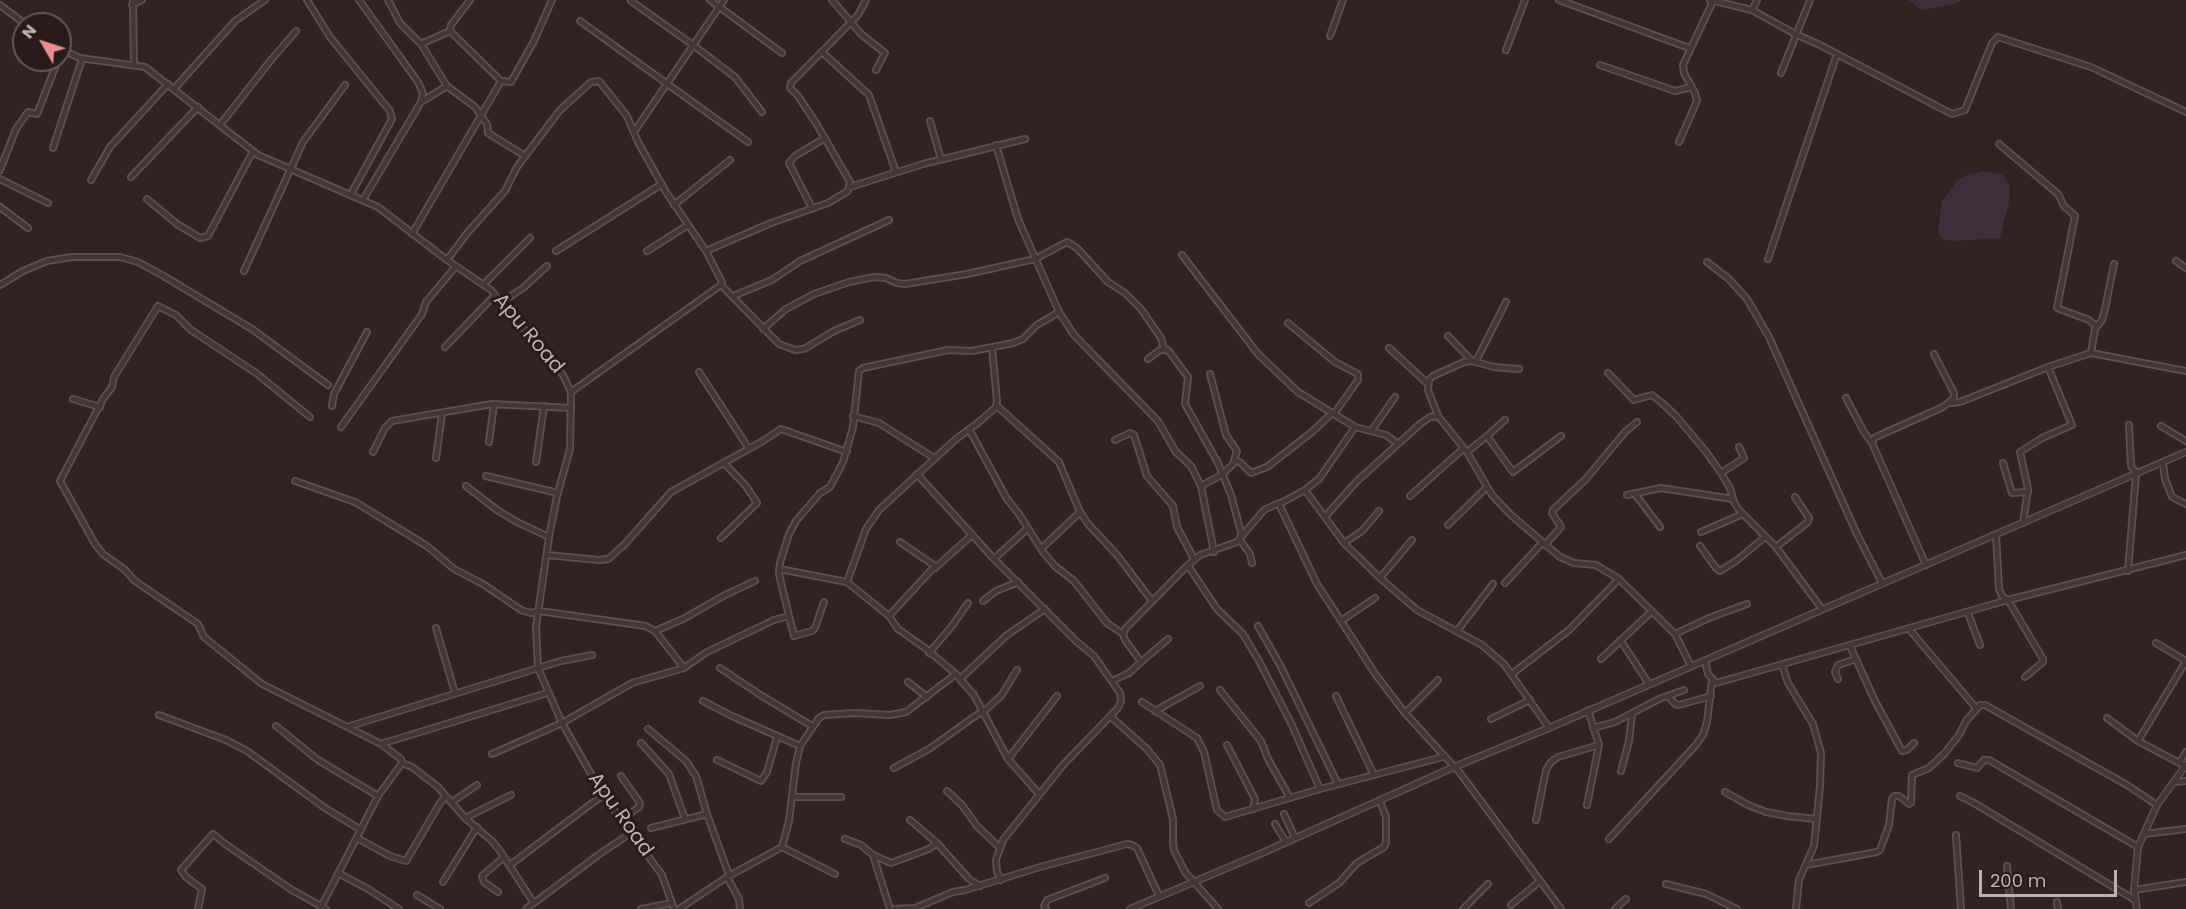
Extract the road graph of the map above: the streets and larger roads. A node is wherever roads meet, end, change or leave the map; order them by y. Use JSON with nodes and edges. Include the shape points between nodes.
{"nodes":[{"id":1,"x":142,"y":0,"type":"edge"},
{"id":2,"x":265,"y":0,"type":"edge"},
{"id":3,"x":307,"y":0,"type":"edge"},
{"id":4,"x":359,"y":0,"type":"edge"},
{"id":5,"x":388,"y":0,"type":"edge"},
{"id":6,"x":470,"y":0,"type":"edge"},
{"id":7,"x":552,"y":0,"type":"edge"},
{"id":8,"x":710,"y":0,"type":"edge"},
{"id":9,"x":724,"y":0,"type":"edge"},
{"id":10,"x":832,"y":0,"type":"edge"},
{"id":11,"x":866,"y":0,"type":"edge"},
{"id":12,"x":1342,"y":0,"type":"edge"},
{"id":13,"x":1525,"y":0,"type":"edge"},
{"id":14,"x":1558,"y":0,"type":"edge"},
{"id":15,"x":1712,"y":0,"type":"edge"},
{"id":16,"x":1757,"y":0,"type":"edge"},
{"id":17,"x":1810,"y":0,"type":"edge"},
{"id":18,"x":631,"y":1,"type":"edge"},
{"id":19,"x":133,"y":2,"type":"edge"},
{"id":20,"x":0,"y":5,"type":"edge"},
{"id":21,"x":719,"y":7,"type":"junction"},
{"id":22,"x":1752,"y":10,"type":"junction"},
{"id":23,"x":12,"y":14,"type":"edge"},
{"id":24,"x":580,"y":21,"type":"dead end"},
{"id":25,"x":852,"y":22,"type":"junction"},
{"id":26,"x":296,"y":31,"type":"dead end"},
{"id":27,"x":450,"y":31,"type":"junction"},
{"id":28,"x":1795,"y":34,"type":"junction"},
{"id":29,"x":1330,"y":36,"type":"dead end"},
{"id":30,"x":422,"y":44,"type":"junction"},
{"id":31,"x":693,"y":45,"type":"junction"},
{"id":32,"x":1689,"y":48,"type":"junction"},
{"id":33,"x":1506,"y":50,"type":"dead end"},
{"id":34,"x":822,"y":52,"type":"junction"},
{"id":35,"x":782,"y":53,"type":"dead end"},
{"id":36,"x":1838,"y":54,"type":"junction"},
{"id":37,"x":72,"y":55,"type":"edge"},
{"id":38,"x":82,"y":59,"type":"junction"},
{"id":39,"x":134,"y":65,"type":"junction"},
{"id":40,"x":1600,"y":65,"type":"dead end"},
{"id":41,"x":876,"y":70,"type":"dead end"},
{"id":42,"x":53,"y":72,"type":"edge"},
{"id":43,"x":1781,"y":73,"type":"dead end"},
{"id":44,"x":501,"y":81,"type":"junction"},
{"id":45,"x":667,"y":83,"type":"junction"},
{"id":46,"x":168,"y":84,"type":"junction"},
{"id":47,"x":345,"y":85,"type":"dead end"},
{"id":48,"x":447,"y":87,"type":"junction"},
{"id":49,"x":1692,"y":87,"type":"junction"},
{"id":50,"x":174,"y":89,"type":"junction"},
{"id":51,"x":421,"y":102,"type":"junction"},
{"id":52,"x":198,"y":107,"type":"junction"},
{"id":53,"x":762,"y":112,"type":"dead end"},
{"id":54,"x":2186,"y":112,"type":"edge"},
{"id":55,"x":480,"y":116,"type":"junction"},
{"id":56,"x":930,"y":121,"type":"dead end"},
{"id":57,"x":220,"y":125,"type":"junction"},
{"id":58,"x":634,"y":132,"type":"junction"},
{"id":59,"x":825,"y":138,"type":"junction"},
{"id":60,"x":1025,"y":139,"type":"dead end"},
{"id":61,"x":748,"y":142,"type":"dead end"},
{"id":62,"x":1679,"y":142,"type":"dead end"},
{"id":63,"x":1998,"y":144,"type":"dead end"},
{"id":64,"x":996,"y":145,"type":"junction"},
{"id":65,"x":53,"y":148,"type":"dead end"},
{"id":66,"x":253,"y":151,"type":"junction"},
{"id":67,"x":525,"y":156,"type":"junction"},
{"id":68,"x":941,"y":159,"type":"junction"},
{"id":69,"x":730,"y":160,"type":"dead end"},
{"id":70,"x":0,"y":170,"type":"edge"},
{"id":71,"x":290,"y":170,"type":"junction"},
{"id":72,"x":896,"y":172,"type":"junction"},
{"id":73,"x":131,"y":177,"type":"dead end"},
{"id":74,"x":0,"y":179,"type":"edge"},
{"id":75,"x":91,"y":180,"type":"dead end"},
{"id":76,"x":662,"y":184,"type":"junction"},
{"id":77,"x":850,"y":188,"type":"junction"},
{"id":78,"x":351,"y":194,"type":"junction"},
{"id":79,"x":147,"y":199,"type":"dead end"},
{"id":80,"x":363,"y":200,"type":"junction"},
{"id":81,"x":48,"y":202,"type":"dead end"},
{"id":82,"x":674,"y":205,"type":"junction"},
{"id":83,"x":0,"y":207,"type":"edge"},
{"id":84,"x":812,"y":208,"type":"junction"},
{"id":85,"x":889,"y":220,"type":"dead end"},
{"id":86,"x":688,"y":225,"type":"junction"},
{"id":87,"x":27,"y":228,"type":"dead end"},
{"id":88,"x":412,"y":234,"type":"junction"},
{"id":89,"x":530,"y":238,"type":"dead end"},
{"id":90,"x":556,"y":251,"type":"dead end"},
{"id":91,"x":647,"y":251,"type":"dead end"},
{"id":92,"x":706,"y":251,"type":"junction"},
{"id":93,"x":1182,"y":255,"type":"dead end"},
{"id":94,"x":1035,"y":259,"type":"junction"},
{"id":95,"x":1768,"y":259,"type":"dead end"},
{"id":96,"x":447,"y":260,"type":"junction"},
{"id":97,"x":2176,"y":261,"type":"dead end"},
{"id":98,"x":1707,"y":262,"type":"dead end"},
{"id":99,"x":2114,"y":264,"type":"dead end"},
{"id":100,"x":456,"y":266,"type":"junction"},
{"id":101,"x":547,"y":266,"type":"dead end"},
{"id":102,"x":2186,"y":268,"type":"edge"},
{"id":103,"x":244,"y":271,"type":"dead end"},
{"id":104,"x":484,"y":284,"type":"junction"},
{"id":105,"x":0,"y":285,"type":"edge"},
{"id":106,"x":721,"y":285,"type":"junction"},
{"id":107,"x":495,"y":294,"type":"junction"},
{"id":108,"x":733,"y":296,"type":"junction"},
{"id":109,"x":502,"y":302,"type":"junction"},
{"id":110,"x":1506,"y":302,"type":"dead end"},
{"id":111,"x":1059,"y":312,"type":"junction"},
{"id":112,"x":860,"y":320,"type":"dead end"},
{"id":113,"x":1288,"y":323,"type":"dead end"},
{"id":114,"x":2096,"y":326,"type":"junction"},
{"id":115,"x":763,"y":329,"type":"junction"},
{"id":116,"x":367,"y":332,"type":"dead end"},
{"id":117,"x":1448,"y":336,"type":"dead end"},
{"id":118,"x":445,"y":347,"type":"dead end"},
{"id":119,"x":992,"y":348,"type":"junction"},
{"id":120,"x":1389,"y":348,"type":"dead end"},
{"id":121,"x":1164,"y":349,"type":"junction"},
{"id":122,"x":2091,"y":353,"type":"junction"},
{"id":123,"x":1934,"y":354,"type":"dead end"},
{"id":124,"x":1148,"y":359,"type":"dead end"},
{"id":125,"x":1474,"y":361,"type":"junction"},
{"id":126,"x":2048,"y":367,"type":"junction"},
{"id":127,"x":1519,"y":369,"type":"dead end"},
{"id":128,"x":2186,"y":371,"type":"edge"},
{"id":129,"x":699,"y":372,"type":"dead end"},
{"id":130,"x":1608,"y":373,"type":"dead end"},
{"id":131,"x":1210,"y":374,"type":"dead end"},
{"id":132,"x":1428,"y":384,"type":"junction"},
{"id":133,"x":328,"y":385,"type":"dead end"},
{"id":134,"x":572,"y":392,"type":"junction"},
{"id":135,"x":1395,"y":397,"type":"dead end"},
{"id":136,"x":1846,"y":398,"type":"dead end"},
{"id":137,"x":73,"y":399,"type":"dead end"},
{"id":138,"x":1950,"y":403,"type":"junction"},
{"id":139,"x":494,"y":404,"type":"junction"},
{"id":140,"x":996,"y":405,"type":"junction"},
{"id":141,"x":332,"y":406,"type":"dead end"},
{"id":142,"x":544,"y":406,"type":"junction"},
{"id":143,"x":100,"y":407,"type":"junction"},
{"id":144,"x":571,"y":408,"type":"junction"},
{"id":145,"x":1333,"y":413,"type":"junction"},
{"id":146,"x":442,"y":414,"type":"junction"},
{"id":147,"x":853,"y":416,"type":"junction"},
{"id":148,"x":310,"y":417,"type":"dead end"},
{"id":149,"x":1438,"y":417,"type":"junction"},
{"id":150,"x":1505,"y":420,"type":"dead end"},
{"id":151,"x":1637,"y":422,"type":"dead end"},
{"id":152,"x":2129,"y":425,"type":"dead end"},
{"id":153,"x":2161,"y":426,"type":"dead end"},
{"id":154,"x":341,"y":427,"type":"dead end"},
{"id":155,"x":1355,"y":427,"type":"junction"},
{"id":156,"x":969,"y":429,"type":"junction"},
{"id":157,"x":1372,"y":430,"type":"junction"},
{"id":158,"x":1487,"y":436,"type":"junction"},
{"id":159,"x":1561,"y":436,"type":"dead end"},
{"id":160,"x":1115,"y":440,"type":"dead end"},
{"id":161,"x":2186,"y":441,"type":"edge"},
{"id":162,"x":489,"y":442,"type":"dead end"},
{"id":163,"x":1872,"y":443,"type":"junction"},
{"id":164,"x":1398,"y":444,"type":"junction"},
{"id":165,"x":1739,"y":447,"type":"dead end"},
{"id":166,"x":749,"y":449,"type":"junction"},
{"id":167,"x":1466,"y":450,"type":"junction"},
{"id":168,"x":373,"y":452,"type":"dead end"},
{"id":169,"x":846,"y":452,"type":"junction"},
{"id":170,"x":2186,"y":452,"type":"edge"},
{"id":171,"x":436,"y":458,"type":"dead end"},
{"id":172,"x":934,"y":458,"type":"junction"},
{"id":173,"x":1235,"y":460,"type":"junction"},
{"id":174,"x":536,"y":462,"type":"dead end"},
{"id":175,"x":724,"y":463,"type":"junction"},
{"id":176,"x":2003,"y":463,"type":"dead end"},
{"id":177,"x":2163,"y":463,"type":"junction"},
{"id":178,"x":1721,"y":473,"type":"junction"},
{"id":179,"x":916,"y":474,"type":"junction"},
{"id":180,"x":1223,"y":474,"type":"junction"},
{"id":181,"x":2137,"y":474,"type":"junction"},
{"id":182,"x":486,"y":476,"type":"dead end"},
{"id":183,"x":295,"y":482,"type":"dead end"},
{"id":184,"x":466,"y":486,"type":"dead end"},
{"id":185,"x":1201,"y":486,"type":"junction"},
{"id":186,"x":1487,"y":487,"type":"junction"},
{"id":187,"x":1305,"y":490,"type":"junction"},
{"id":188,"x":2028,"y":492,"type":"junction"},
{"id":189,"x":558,"y":493,"type":"junction"},
{"id":190,"x":1635,"y":494,"type":"junction"},
{"id":191,"x":1627,"y":495,"type":"dead end"},
{"id":192,"x":1410,"y":496,"type":"dead end"},
{"id":193,"x":1795,"y":497,"type":"dead end"},
{"id":194,"x":1733,"y":499,"type":"junction"},
{"id":195,"x":1279,"y":502,"type":"junction"},
{"id":196,"x":2186,"y":504,"type":"edge"},
{"id":197,"x":1379,"y":511,"type":"dead end"},
{"id":198,"x":1080,"y":512,"type":"junction"},
{"id":199,"x":1743,"y":514,"type":"junction"},
{"id":200,"x":1325,"y":517,"type":"junction"},
{"id":201,"x":2024,"y":523,"type":"junction"},
{"id":202,"x":1448,"y":525,"type":"dead end"},
{"id":203,"x":1660,"y":527,"type":"dead end"},
{"id":204,"x":1028,"y":528,"type":"junction"},
{"id":205,"x":1701,"y":532,"type":"dead end"},
{"id":206,"x":972,"y":535,"type":"junction"},
{"id":207,"x":1996,"y":535,"type":"junction"},
{"id":208,"x":549,"y":537,"type":"junction"},
{"id":209,"x":1765,"y":537,"type":"junction"},
{"id":210,"x":721,"y":538,"type":"dead end"},
{"id":211,"x":1240,"y":538,"type":"junction"},
{"id":212,"x":1412,"y":540,"type":"dead end"},
{"id":213,"x":900,"y":542,"type":"dead end"},
{"id":214,"x":1344,"y":543,"type":"junction"},
{"id":215,"x":1544,"y":544,"type":"junction"},
{"id":216,"x":1700,"y":546,"type":"dead end"},
{"id":217,"x":1776,"y":547,"type":"junction"},
{"id":218,"x":1041,"y":549,"type":"junction"},
{"id":219,"x":1214,"y":552,"type":"junction"},
{"id":220,"x":547,"y":555,"type":"junction"},
{"id":221,"x":2186,"y":555,"type":"edge"},
{"id":222,"x":994,"y":559,"type":"junction"},
{"id":223,"x":1194,"y":559,"type":"junction"},
{"id":224,"x":1252,"y":563,"type":"dead end"},
{"id":225,"x":1926,"y":565,"type":"junction"},
{"id":226,"x":1187,"y":566,"type":"junction"},
{"id":227,"x":935,"y":568,"type":"junction"},
{"id":228,"x":779,"y":569,"type":"junction"},
{"id":229,"x":2128,"y":571,"type":"junction"},
{"id":230,"x":1380,"y":578,"type":"junction"},
{"id":231,"x":1619,"y":579,"type":"junction"},
{"id":232,"x":755,"y":581,"type":"dead end"},
{"id":233,"x":848,"y":582,"type":"junction"},
{"id":234,"x":1018,"y":582,"type":"junction"},
{"id":235,"x":1505,"y":583,"type":"dead end"},
{"id":236,"x":1882,"y":583,"type":"junction"},
{"id":237,"x":1493,"y":584,"type":"dead end"},
{"id":238,"x":1375,"y":598,"type":"dead end"},
{"id":239,"x":2008,"y":600,"type":"junction"},
{"id":240,"x":983,"y":601,"type":"dead end"},
{"id":241,"x":1152,"y":601,"type":"junction"},
{"id":242,"x":824,"y":602,"type":"dead end"},
{"id":243,"x":968,"y":603,"type":"dead end"},
{"id":244,"x":1747,"y":604,"type":"dead end"},
{"id":245,"x":1045,"y":609,"type":"junction"},
{"id":246,"x":1822,"y":609,"type":"junction"},
{"id":247,"x":539,"y":611,"type":"junction"},
{"id":248,"x":1652,"y":611,"type":"junction"},
{"id":249,"x":1968,"y":613,"type":"junction"},
{"id":250,"x":789,"y":616,"type":"junction"},
{"id":251,"x":889,"y":616,"type":"junction"},
{"id":252,"x":1341,"y":621,"type":"junction"},
{"id":253,"x":1258,"y":626,"type":"dead end"},
{"id":254,"x":435,"y":628,"type":"dead end"},
{"id":255,"x":1909,"y":629,"type":"junction"},
{"id":256,"x":655,"y":631,"type":"junction"},
{"id":257,"x":1457,"y":631,"type":"junction"},
{"id":258,"x":1123,"y":634,"type":"junction"},
{"id":259,"x":1675,"y":634,"type":"junction"},
{"id":260,"x":1168,"y":639,"type":"dead end"},
{"id":261,"x":1621,"y":640,"type":"junction"},
{"id":262,"x":2156,"y":643,"type":"dead end"},
{"id":263,"x":1980,"y":645,"type":"dead end"},
{"id":264,"x":1850,"y":646,"type":"junction"},
{"id":265,"x":930,"y":653,"type":"junction"},
{"id":266,"x":592,"y":655,"type":"dead end"},
{"id":267,"x":1601,"y":659,"type":"dead end"},
{"id":268,"x":1856,"y":659,"type":"junction"},
{"id":269,"x":1705,"y":661,"type":"junction"},
{"id":270,"x":2186,"y":661,"type":"edge"},
{"id":271,"x":1141,"y":662,"type":"junction"},
{"id":272,"x":1692,"y":666,"type":"junction"},
{"id":273,"x":1782,"y":666,"type":"junction"},
{"id":274,"x":538,"y":668,"type":"junction"},
{"id":275,"x":684,"y":668,"type":"junction"},
{"id":276,"x":720,"y":668,"type":"dead end"},
{"id":277,"x":1017,"y":670,"type":"dead end"},
{"id":278,"x":956,"y":674,"type":"junction"},
{"id":279,"x":1512,"y":674,"type":"junction"},
{"id":280,"x":2025,"y":677,"type":"dead end"},
{"id":281,"x":960,"y":679,"type":"junction"},
{"id":282,"x":1438,"y":680,"type":"dead end"},
{"id":283,"x":1712,"y":680,"type":"junction"},
{"id":284,"x":1838,"y":680,"type":"dead end"},
{"id":285,"x":1112,"y":681,"type":"junction"},
{"id":286,"x":908,"y":682,"type":"dead end"},
{"id":287,"x":1648,"y":684,"type":"junction"},
{"id":288,"x":1200,"y":686,"type":"dead end"},
{"id":289,"x":1220,"y":690,"type":"dead end"},
{"id":290,"x":1684,"y":690,"type":"dead end"},
{"id":291,"x":455,"y":693,"type":"junction"},
{"id":292,"x":547,"y":693,"type":"junction"},
{"id":293,"x":1057,"y":696,"type":"dead end"},
{"id":294,"x":1336,"y":696,"type":"dead end"},
{"id":295,"x":1668,"y":696,"type":"junction"},
{"id":296,"x":1711,"y":696,"type":"junction"},
{"id":297,"x":927,"y":697,"type":"junction"},
{"id":298,"x":703,"y":700,"type":"dead end"},
{"id":299,"x":1530,"y":700,"type":"junction"},
{"id":300,"x":1142,"y":702,"type":"dead end"},
{"id":301,"x":1976,"y":708,"type":"junction"},
{"id":302,"x":1588,"y":710,"type":"junction"},
{"id":303,"x":1155,"y":711,"type":"junction"},
{"id":304,"x":983,"y":712,"type":"junction"},
{"id":305,"x":1405,"y":713,"type":"junction"},
{"id":306,"x":1632,"y":714,"type":"junction"},
{"id":307,"x":159,"y":715,"type":"dead end"},
{"id":308,"x":1110,"y":716,"type":"junction"},
{"id":309,"x":1491,"y":718,"type":"dead end"},
{"id":310,"x":2107,"y":718,"type":"dead end"},
{"id":311,"x":562,"y":723,"type":"junction"},
{"id":312,"x":276,"y":726,"type":"dead end"},
{"id":313,"x":812,"y":726,"type":"junction"},
{"id":314,"x":346,"y":728,"type":"junction"},
{"id":315,"x":1549,"y":728,"type":"junction"},
{"id":316,"x":1593,"y":728,"type":"junction"},
{"id":317,"x":648,"y":729,"type":"dead end"},
{"id":318,"x":777,"y":737,"type":"junction"},
{"id":319,"x":2138,"y":741,"type":"junction"},
{"id":320,"x":641,"y":743,"type":"dead end"},
{"id":321,"x":1914,"y":743,"type":"dead end"},
{"id":322,"x":381,"y":744,"type":"junction"},
{"id":323,"x":1227,"y":745,"type":"dead end"},
{"id":324,"x":1599,"y":745,"type":"junction"},
{"id":325,"x":800,"y":746,"type":"junction"},
{"id":326,"x":2186,"y":752,"type":"edge"},
{"id":327,"x":492,"y":754,"type":"dead end"},
{"id":328,"x":1443,"y":757,"type":"junction"},
{"id":329,"x":1008,"y":759,"type":"junction"},
{"id":330,"x":717,"y":760,"type":"dead end"},
{"id":331,"x":402,"y":763,"type":"junction"},
{"id":332,"x":1958,"y":763,"type":"dead end"},
{"id":333,"x":2184,"y":764,"type":"edge"},
{"id":334,"x":1454,"y":767,"type":"junction"},
{"id":335,"x":894,"y":768,"type":"dead end"},
{"id":336,"x":1621,"y":771,"type":"dead end"},
{"id":337,"x":1374,"y":775,"type":"junction"},
{"id":338,"x":621,"y":776,"type":"dead end"},
{"id":339,"x":2186,"y":781,"type":"edge"},
{"id":340,"x":2174,"y":782,"type":"junction"},
{"id":341,"x":1338,"y":784,"type":"junction"},
{"id":342,"x":477,"y":785,"type":"dead end"},
{"id":343,"x":1320,"y":789,"type":"junction"},
{"id":344,"x":947,"y":791,"type":"dead end"},
{"id":345,"x":1725,"y":792,"type":"dead end"},
{"id":346,"x":1039,"y":794,"type":"junction"},
{"id":347,"x":511,"y":795,"type":"dead end"},
{"id":348,"x":603,"y":795,"type":"junction"},
{"id":349,"x":378,"y":796,"type":"junction"},
{"id":350,"x":446,"y":796,"type":"junction"},
{"id":351,"x":1960,"y":796,"type":"dead end"},
{"id":352,"x":792,"y":797,"type":"junction"},
{"id":353,"x":841,"y":797,"type":"dead end"},
{"id":354,"x":1290,"y":798,"type":"junction"},
{"id":355,"x":1380,"y":801,"type":"junction"},
{"id":356,"x":452,"y":802,"type":"junction"},
{"id":357,"x":1587,"y":804,"type":"dead end"},
{"id":358,"x":2157,"y":806,"type":"junction"},
{"id":359,"x":1253,"y":809,"type":"junction"},
{"id":360,"x":707,"y":814,"type":"junction"},
{"id":361,"x":1284,"y":814,"type":"dead end"},
{"id":362,"x":465,"y":818,"type":"junction"},
{"id":363,"x":622,"y":819,"type":"junction"},
{"id":364,"x":685,"y":819,"type":"junction"},
{"id":365,"x":1816,"y":819,"type":"junction"},
{"id":366,"x":910,"y":820,"type":"dead end"},
{"id":367,"x":1536,"y":820,"type":"dead end"},
{"id":368,"x":1275,"y":824,"type":"dead end"},
{"id":369,"x":477,"y":827,"type":"junction"},
{"id":370,"x":651,"y":828,"type":"dead end"},
{"id":371,"x":2186,"y":829,"type":"edge"},
{"id":372,"x":361,"y":830,"type":"junction"},
{"id":373,"x":632,"y":833,"type":"junction"},
{"id":374,"x":2144,"y":834,"type":"junction"},
{"id":375,"x":1956,"y":835,"type":"dead end"},
{"id":376,"x":357,"y":838,"type":"junction"},
{"id":377,"x":845,"y":838,"type":"dead end"},
{"id":378,"x":1295,"y":838,"type":"junction"},
{"id":379,"x":1609,"y":838,"type":"dead end"},
{"id":380,"x":1286,"y":842,"type":"junction"},
{"id":381,"x":937,"y":843,"type":"junction"},
{"id":382,"x":782,"y":847,"type":"junction"},
{"id":383,"x":999,"y":847,"type":"junction"},
{"id":384,"x":2138,"y":847,"type":"junction"},
{"id":385,"x":873,"y":855,"type":"junction"},
{"id":386,"x":504,"y":857,"type":"junction"},
{"id":387,"x":510,"y":865,"type":"junction"},
{"id":388,"x":1806,"y":865,"type":"junction"},
{"id":389,"x":2007,"y":866,"type":"dead end"},
{"id":390,"x":338,"y":873,"type":"junction"},
{"id":391,"x":835,"y":874,"type":"dead end"},
{"id":392,"x":728,"y":876,"type":"junction"},
{"id":393,"x":1105,"y":878,"type":"dead end"},
{"id":394,"x":1001,"y":880,"type":"junction"},
{"id":395,"x":1540,"y":881,"type":"junction"},
{"id":396,"x":443,"y":882,"type":"dead end"},
{"id":397,"x":2186,"y":882,"type":"edge"},
{"id":398,"x":1194,"y":883,"type":"junction"},
{"id":399,"x":1488,"y":884,"type":"dead end"},
{"id":400,"x":1666,"y":884,"type":"dead end"},
{"id":401,"x":980,"y":886,"type":"junction"},
{"id":402,"x":2134,"y":890,"type":"junction"},
{"id":403,"x":498,"y":892,"type":"dead end"},
{"id":404,"x":417,"y":895,"type":"dead end"},
{"id":405,"x":1159,"y":896,"type":"junction"},
{"id":406,"x":1626,"y":899,"type":"dead end"},
{"id":407,"x":2135,"y":900,"type":"junction"},
{"id":408,"x":533,"y":902,"type":"junction"},
{"id":409,"x":2057,"y":902,"type":"dead end"},
{"id":410,"x":1309,"y":903,"type":"dead end"},
{"id":411,"x":1511,"y":905,"type":"dead end"},
{"id":412,"x":673,"y":906,"type":"edge"},
{"id":413,"x":323,"y":908,"type":"edge"},
{"id":414,"x":198,"y":909,"type":"edge"},
{"id":415,"x":399,"y":909,"type":"edge"},
{"id":416,"x":440,"y":909,"type":"edge"},
{"id":417,"x":526,"y":909,"type":"edge"},
{"id":418,"x":641,"y":909,"type":"edge"},
{"id":419,"x":679,"y":909,"type":"edge"},
{"id":420,"x":740,"y":909,"type":"edge"},
{"id":421,"x":890,"y":909,"type":"edge"},
{"id":422,"x":895,"y":909,"type":"edge"},
{"id":423,"x":1046,"y":909,"type":"edge"},
{"id":424,"x":1130,"y":909,"type":"edge"},
{"id":425,"x":1218,"y":909,"type":"edge"},
{"id":426,"x":1463,"y":909,"type":"edge"},
{"id":427,"x":1561,"y":909,"type":"edge"},
{"id":428,"x":1615,"y":909,"type":"edge"},
{"id":429,"x":1737,"y":909,"type":"edge"},
{"id":430,"x":1796,"y":909,"type":"edge"},
{"id":431,"x":1961,"y":909,"type":"edge"},
{"id":432,"x":2011,"y":909,"type":"edge"},
{"id":433,"x":2058,"y":909,"type":"edge"},
{"id":434,"x":2137,"y":909,"type":"edge"}],
"edges":[{"from":1,"to":19,"type":"street"},
{"from":2,"to":50,"type":"street","via":[[235,21]]},
{"from":3,"to":78,"type":"street","via":[[330,37],[390,111],[392,119]]},
{"from":4,"to":51,"type":"street","via":[[418,82],[423,93]]},
{"from":5,"to":30,"type":"street","via":[[400,23]]},
{"from":6,"to":27,"type":"street"},
{"from":7,"to":44,"type":"street","via":[[514,79]]},
{"from":8,"to":21,"type":"street"},
{"from":9,"to":21,"type":"street"},
{"from":10,"to":25,"type":"street"},
{"from":11,"to":25,"type":"street"},
{"from":12,"to":29,"type":"street"},
{"from":13,"to":33,"type":"street"},
{"from":14,"to":32,"type":"street"},
{"from":15,"to":22,"type":"street"},
{"from":15,"to":32,"type":"street"},
{"from":16,"to":22,"type":"street"},
{"from":17,"to":28,"type":"street"},
{"from":18,"to":31,"type":"street"},
{"from":19,"to":39,"type":"street"},
{"from":20,"to":23,"type":"street"},
{"from":21,"to":31,"type":"street"},
{"from":21,"to":35,"type":"street"},
{"from":22,"to":28,"type":"street"},
{"from":24,"to":45,"type":"street"},
{"from":25,"to":34,"type":"street"},
{"from":25,"to":41,"type":"street","via":[[885,53]]},
{"from":26,"to":57,"type":"street"},
{"from":27,"to":30,"type":"street"},
{"from":27,"to":44,"type":"street"},
{"from":28,"to":36,"type":"street"},
{"from":28,"to":43,"type":"street"},
{"from":30,"to":48,"type":"street"},
{"from":31,"to":45,"type":"street"},
{"from":31,"to":53,"type":"street","via":[[735,77]]},
{"from":32,"to":49,"type":"street","via":[[1683,64]]},
{"from":34,"to":59,"type":"street","via":[[790,88]]},
{"from":34,"to":72,"type":"street","via":[[869,95]]},
{"from":36,"to":54,"type":"street","via":[[1952,114],[1965,110],[1998,37],[2091,67]]},
{"from":36,"to":95,"type":"street"},
{"from":37,"to":38,"type":"street","name":"Apu Road"},
{"from":38,"to":39,"type":"street","name":"Apu Road"},
{"from":38,"to":65,"type":"street"},
{"from":39,"to":46,"type":"street","name":"Apu Road","via":[[145,67]]},
{"from":40,"to":49,"type":"street","via":[[1675,91]]},
{"from":42,"to":70,"type":"street","via":[[37,114],[28,112],[16,129]]},
{"from":44,"to":55,"type":"street"},
{"from":45,"to":58,"type":"street"},
{"from":45,"to":61,"type":"street"},
{"from":46,"to":50,"type":"street","name":"Apu Road"},
{"from":46,"to":75,"type":"street","via":[[110,147]]},
{"from":47,"to":71,"type":"street","via":[[312,128]]},
{"from":48,"to":51,"type":"street"},
{"from":48,"to":55,"type":"street","via":[[475,107]]},
{"from":49,"to":62,"type":"street","via":[[1697,107]]},
{"from":50,"to":52,"type":"street","name":"Apu Road"},
{"from":51,"to":80,"type":"street"},
{"from":52,"to":57,"type":"street","name":"Apu Road"},
{"from":52,"to":73,"type":"street"},
{"from":55,"to":67,"type":"street","via":[[488,133]]},
{"from":55,"to":88,"type":"street"},
{"from":56,"to":68,"type":"street"},
{"from":57,"to":66,"type":"street","name":"Apu Road"},
{"from":58,"to":67,"type":"street","via":[[618,102],[599,81],[594,81],[560,110]]},
{"from":58,"to":76,"type":"street"},
{"from":59,"to":77,"type":"street"},
{"from":59,"to":84,"type":"street","via":[[789,163]]},
{"from":60,"to":64,"type":"street"},
{"from":63,"to":114,"type":"street","via":[[2050,187],[2075,216],[2057,308]]},
{"from":64,"to":68,"type":"street"},
{"from":64,"to":94,"type":"street","via":[[1018,219]]},
{"from":66,"to":71,"type":"street","name":"Apu Road"},
{"from":66,"to":79,"type":"street","via":[[208,236],[200,238],[184,229]]},
{"from":67,"to":96,"type":"street","via":[[498,199]]},
{"from":68,"to":72,"type":"street"},
{"from":69,"to":82,"type":"street"},
{"from":71,"to":78,"type":"street","name":"Apu Road"},
{"from":71,"to":103,"type":"street"},
{"from":72,"to":77,"type":"street"},
{"from":74,"to":81,"type":"street"},
{"from":76,"to":82,"type":"street"},
{"from":76,"to":90,"type":"street"},
{"from":77,"to":84,"type":"street","via":[[828,203]]},
{"from":78,"to":80,"type":"street","name":"Apu Road"},
{"from":80,"to":88,"type":"street","name":"Apu Road"},
{"from":82,"to":86,"type":"street"},
{"from":83,"to":87,"type":"street"},
{"from":84,"to":92,"type":"street"},
{"from":85,"to":108,"type":"street"},
{"from":86,"to":91,"type":"street"},
{"from":86,"to":92,"type":"street"},
{"from":88,"to":96,"type":"street","name":"Apu Road"},
{"from":89,"to":104,"type":"street"},
{"from":92,"to":106,"type":"street","via":[[722,279]]},
{"from":93,"to":145,"type":"street","via":[[1258,354],[1298,392]]},
{"from":94,"to":111,"type":"street"},
{"from":94,"to":115,"type":"street","via":[[905,284],[874,277],[849,282],[786,309]]},
{"from":94,"to":121,"type":"street","via":[[1067,242],[1072,244],[1141,309]]},
{"from":96,"to":100,"type":"street","name":"Apu Road"},
{"from":97,"to":102,"type":"street"},
{"from":98,"to":236,"type":"street","via":[[1747,299],[1769,337]]},
{"from":99,"to":114,"type":"street","via":[[2103,318]]},
{"from":100,"to":104,"type":"street","name":"Apu Road"},
{"from":100,"to":154,"type":"street","via":[[426,302],[422,314]]},
{"from":101,"to":109,"type":"street"},
{"from":104,"to":107,"type":"street","name":"Apu Road"},
{"from":105,"to":133,"type":"street","via":[[47,261],[120,257],[138,262],[252,329]]},
{"from":106,"to":108,"type":"street"},
{"from":106,"to":134,"type":"street"},
{"from":107,"to":109,"type":"street","name":"Apu Road"},
{"from":107,"to":118,"type":"street"},
{"from":108,"to":115,"type":"street"},
{"from":109,"to":134,"type":"street","name":"Apu Road","via":[[563,375]]},
{"from":110,"to":125,"type":"street"},
{"from":111,"to":119,"type":"street","via":[[1023,339]]},
{"from":111,"to":185,"type":"street","via":[[1074,335],[1158,421]]},
{"from":112,"to":115,"type":"street","via":[[795,350],[779,344]]},
{"from":113,"to":145,"type":"street","via":[[1335,362],[1358,374],[1358,380]]},
{"from":114,"to":122,"type":"street"},
{"from":116,"to":141,"type":"street","via":[[334,394]]},
{"from":117,"to":125,"type":"street"},
{"from":119,"to":140,"type":"street"},
{"from":119,"to":147,"type":"street","via":[[948,350],[863,368],[859,371]]},
{"from":120,"to":132,"type":"street"},
{"from":121,"to":124,"type":"street"},
{"from":121,"to":180,"type":"street","via":[[1188,377],[1185,404]]},
{"from":122,"to":126,"type":"street"},
{"from":122,"to":128,"type":"street"},
{"from":123,"to":138,"type":"street","via":[[1954,393]]},
{"from":125,"to":127,"type":"street"},
{"from":125,"to":132,"type":"street","via":[[1440,372]]},
{"from":126,"to":138,"type":"street"},
{"from":126,"to":188,"type":"street","via":[[2072,425],[2020,452]]},
{"from":129,"to":166,"type":"street"},
{"from":130,"to":178,"type":"street","via":[[1634,399],[1655,396]]},
{"from":131,"to":173,"type":"street","via":[[1226,435],[1237,451]]},
{"from":132,"to":149,"type":"street"},
{"from":134,"to":144,"type":"street","name":"Apu Road"},
{"from":135,"to":157,"type":"street"},
{"from":136,"to":163,"type":"street"},
{"from":137,"to":143,"type":"street"},
{"from":138,"to":163,"type":"street","via":[[1878,435]]},
{"from":139,"to":142,"type":"street"},
{"from":139,"to":146,"type":"street"},
{"from":139,"to":162,"type":"street"},
{"from":140,"to":156,"type":"street"},
{"from":140,"to":198,"type":"street","via":[[1059,462]]},
{"from":142,"to":144,"type":"street"},
{"from":142,"to":174,"type":"street"},
{"from":143,"to":148,"type":"street","via":[[158,306],[256,373]]},
{"from":143,"to":314,"type":"street","via":[[60,481],[95,544],[135,581],[198,624],[204,637],[262,684]]},
{"from":144,"to":189,"type":"street","name":"Apu Road","via":[[570,449]]},
{"from":145,"to":155,"type":"street"},
{"from":145,"to":173,"type":"street","via":[[1267,467],[1251,473]]},
{"from":146,"to":168,"type":"street","via":[[392,421]]},
{"from":146,"to":171,"type":"street"},
{"from":147,"to":169,"type":"street"},
{"from":147,"to":172,"type":"street","via":[[879,423]]},
{"from":149,"to":164,"type":"street","via":[[1430,417]]},
{"from":149,"to":167,"type":"street"},
{"from":150,"to":158,"type":"street"},
{"from":151,"to":215,"type":"street","via":[[1553,510],[1561,526]]},
{"from":152,"to":181,"type":"street","via":[[2131,463]]},
{"from":153,"to":161,"type":"street"},
{"from":155,"to":157,"type":"street"},
{"from":155,"to":187,"type":"street","via":[[1325,473]]},
{"from":156,"to":172,"type":"street"},
{"from":156,"to":204,"type":"street","via":[[1007,499]]},
{"from":157,"to":164,"type":"street"},
{"from":158,"to":159,"type":"street","via":[[1513,472]]},
{"from":158,"to":167,"type":"street"},
{"from":160,"to":223,"type":"street","via":[[1134,435],[1147,476],[1173,506],[1177,527]]},
{"from":163,"to":225,"type":"street"},
{"from":164,"to":200,"type":"street"},
{"from":165,"to":178,"type":"street","via":[[1744,458]]},
{"from":166,"to":169,"type":"street","via":[[781,429]]},
{"from":166,"to":175,"type":"street"},
{"from":167,"to":186,"type":"street"},
{"from":167,"to":192,"type":"street"},
{"from":169,"to":228,"type":"street","via":[[830,487],[796,521]]},
{"from":170,"to":177,"type":"street"},
{"from":172,"to":179,"type":"street"},
{"from":173,"to":180,"type":"street"},
{"from":175,"to":210,"type":"street","via":[[757,503]]},
{"from":175,"to":220,"type":"street","via":[[671,492],[608,559]]},
{"from":176,"to":188,"type":"street","via":[[2012,493]]},
{"from":177,"to":181,"type":"street"},
{"from":177,"to":196,"type":"street","via":[[2172,498]]},
{"from":178,"to":194,"type":"street"},
{"from":179,"to":206,"type":"street"},
{"from":179,"to":233,"type":"street","via":[[873,519]]},
{"from":180,"to":185,"type":"street"},
{"from":180,"to":211,"type":"street"},
{"from":181,"to":201,"type":"street"},
{"from":181,"to":229,"type":"street"},
{"from":182,"to":189,"type":"street"},
{"from":183,"to":247,"type":"street","via":[[355,502],[521,610]]},
{"from":184,"to":208,"type":"street","via":[[517,522]]},
{"from":185,"to":219,"type":"street"},
{"from":186,"to":202,"type":"street"},
{"from":186,"to":215,"type":"street"},
{"from":187,"to":195,"type":"street"},
{"from":187,"to":200,"type":"street"},
{"from":188,"to":201,"type":"street"},
{"from":189,"to":208,"type":"street","name":"Apu Road"},
{"from":190,"to":191,"type":"street"},
{"from":190,"to":194,"type":"street","via":[[1655,487]]},
{"from":190,"to":203,"type":"street"},
{"from":193,"to":217,"type":"street","via":[[1808,522]]},
{"from":194,"to":199,"type":"street"},
{"from":195,"to":211,"type":"street","via":[[1264,510]]},
{"from":195,"to":252,"type":"street","via":[[1317,584]]},
{"from":197,"to":214,"type":"street","via":[[1362,531]]},
{"from":198,"to":218,"type":"street"},
{"from":198,"to":241,"type":"street"},
{"from":199,"to":205,"type":"street"},
{"from":199,"to":209,"type":"street"},
{"from":200,"to":214,"type":"street"},
{"from":201,"to":207,"type":"street"},
{"from":204,"to":218,"type":"street"},
{"from":204,"to":222,"type":"street"},
{"from":206,"to":222,"type":"street"},
{"from":206,"to":227,"type":"street"},
{"from":207,"to":225,"type":"street"},
{"from":207,"to":239,"type":"street","via":[[1999,589]]},
{"from":208,"to":220,"type":"street","name":"Apu Road"},
{"from":209,"to":216,"type":"street","via":[[1720,571]]},
{"from":209,"to":217,"type":"street"},
{"from":211,"to":219,"type":"street"},
{"from":211,"to":224,"type":"street"},
{"from":212,"to":230,"type":"street"},
{"from":213,"to":227,"type":"street"},
{"from":214,"to":230,"type":"street"},
{"from":215,"to":231,"type":"street","via":[[1566,561],[1596,565]]},
{"from":215,"to":235,"type":"street"},
{"from":217,"to":246,"type":"street"},
{"from":218,"to":258,"type":"street","via":[[1107,623]]},
{"from":219,"to":223,"type":"street"},
{"from":220,"to":247,"type":"street","name":"Apu Road"},
{"from":221,"to":229,"type":"street"},
{"from":222,"to":234,"type":"street"},
{"from":223,"to":226,"type":"street"},
{"from":225,"to":236,"type":"street"},
{"from":226,"to":241,"type":"street"},
{"from":226,"to":343,"type":"street","via":[[1216,609],[1243,634],[1291,723]]},
{"from":227,"to":251,"type":"street"},
{"from":228,"to":233,"type":"street"},
{"from":228,"to":250,"type":"street"},
{"from":229,"to":239,"type":"street"},
{"from":230,"to":257,"type":"street","via":[[1417,610]]},
{"from":231,"to":248,"type":"street"},
{"from":231,"to":279,"type":"street","via":[[1569,630]]},
{"from":232,"to":256,"type":"street"},
{"from":233,"to":251,"type":"street"},
{"from":234,"to":240,"type":"street"},
{"from":234,"to":245,"type":"street"},
{"from":236,"to":246,"type":"street"},
{"from":237,"to":257,"type":"street"},
{"from":238,"to":252,"type":"street"},
{"from":239,"to":249,"type":"street"},
{"from":239,"to":280,"type":"street","via":[[2043,658]]},
{"from":241,"to":258,"type":"street"},
{"from":242,"to":250,"type":"street","via":[[812,631],[794,636]]},
{"from":243,"to":265,"type":"street"},
{"from":244,"to":259,"type":"street"},
{"from":245,"to":281,"type":"street","via":[[1006,635]]},
{"from":245,"to":285,"type":"street","via":[[1094,656]]},
{"from":246,"to":269,"type":"street"},
{"from":247,"to":256,"type":"street","via":[[636,623]]},
{"from":247,"to":274,"type":"street","name":"Apu Road","via":[[535,643]]},
{"from":248,"to":259,"type":"street"},
{"from":248,"to":261,"type":"street"},
{"from":249,"to":255,"type":"street"},
{"from":249,"to":263,"type":"street"},
{"from":250,"to":275,"type":"street","via":[[707,652]]},
{"from":251,"to":265,"type":"street","via":[[898,629]]},
{"from":252,"to":305,"type":"street"},
{"from":253,"to":341,"type":"street"},
{"from":254,"to":291,"type":"street"},
{"from":255,"to":264,"type":"street"},
{"from":255,"to":301,"type":"street"},
{"from":256,"to":275,"type":"street"},
{"from":257,"to":279,"type":"street","via":[[1482,645]]},
{"from":258,"to":271,"type":"street"},
{"from":259,"to":272,"type":"street"},
{"from":260,"to":271,"type":"street"},
{"from":261,"to":267,"type":"street"},
{"from":261,"to":287,"type":"street"},
{"from":262,"to":270,"type":"street"},
{"from":264,"to":268,"type":"street"},
{"from":264,"to":273,"type":"street"},
{"from":265,"to":278,"type":"street"},
{"from":266,"to":274,"type":"street"},
{"from":268,"to":284,"type":"street","via":[[1838,665]]},
{"from":268,"to":321,"type":"street","via":[[1902,751]]},
{"from":269,"to":272,"type":"street"},
{"from":269,"to":283,"type":"street"},
{"from":270,"to":319,"type":"street"},
{"from":271,"to":285,"type":"street"},
{"from":272,"to":287,"type":"street"},
{"from":273,"to":283,"type":"street","via":[[1716,683]]},
{"from":273,"to":365,"type":"street","via":[[1813,724],[1821,753]]},
{"from":274,"to":291,"type":"street"},
{"from":274,"to":292,"type":"street","name":"Apu Road"},
{"from":275,"to":311,"type":"street","via":[[632,682]]},
{"from":276,"to":313,"type":"street"},
{"from":277,"to":304,"type":"street","via":[[1001,696]]},
{"from":278,"to":281,"type":"street"},
{"from":278,"to":297,"type":"street"},
{"from":279,"to":299,"type":"street"},
{"from":281,"to":304,"type":"street"},
{"from":282,"to":305,"type":"street"},
{"from":283,"to":296,"type":"street"},
{"from":285,"to":308,"type":"street","via":[[1121,701]]},
{"from":286,"to":297,"type":"street"},
{"from":287,"to":302,"type":"street"},
{"from":288,"to":303,"type":"street"},
{"from":289,"to":354,"type":"street","via":[[1261,741]]},
{"from":290,"to":295,"type":"street"},
{"from":291,"to":314,"type":"street"},
{"from":292,"to":311,"type":"street","name":"Apu Road"},
{"from":292,"to":322,"type":"street"},
{"from":293,"to":329,"type":"street"},
{"from":294,"to":337,"type":"street"},
{"from":295,"to":296,"type":"street","via":[[1679,705]]},
{"from":295,"to":306,"type":"street"},
{"from":296,"to":379,"type":"street","via":[[1702,735]]},
{"from":297,"to":313,"type":"street","via":[[906,712],[824,715]]},
{"from":298,"to":318,"type":"street"},
{"from":299,"to":309,"type":"street"},
{"from":299,"to":315,"type":"street"},
{"from":300,"to":303,"type":"street"},
{"from":301,"to":358,"type":"street","via":[[1985,705]]},
{"from":301,"to":388,"type":"street","via":[[1944,754],[1929,768],[1912,775],[1911,803],[1894,796],[1880,850]]},
{"from":302,"to":315,"type":"street"},
{"from":302,"to":316,"type":"street"},
{"from":303,"to":359,"type":"street","via":[[1197,738],[1220,814],[1225,817]]},
{"from":304,"to":329,"type":"street"},
{"from":304,"to":335,"type":"street"},
{"from":305,"to":328,"type":"street"},
{"from":306,"to":316,"type":"street"},
{"from":306,"to":336,"type":"street"},
{"from":307,"to":372,"type":"street","via":[[247,751]]},
{"from":308,"to":346,"type":"street"},
{"from":308,"to":398,"type":"street","via":[[1160,765],[1173,819],[1174,850]]},
{"from":310,"to":319,"type":"street"},
{"from":311,"to":327,"type":"street"},
{"from":311,"to":348,"type":"street","name":"Apu Road"},
{"from":312,"to":349,"type":"street","via":[[318,760]]},
{"from":313,"to":325,"type":"street"},
{"from":314,"to":322,"type":"street"},
{"from":315,"to":334,"type":"street"},
{"from":316,"to":324,"type":"street"},
{"from":317,"to":360,"type":"street","via":[[686,761],[696,776]]},
{"from":318,"to":325,"type":"street"},
{"from":318,"to":330,"type":"street","via":[[761,781]]},
{"from":319,"to":333,"type":"street"},
{"from":320,"to":364,"type":"street","via":[[669,774]]},
{"from":322,"to":331,"type":"street"},
{"from":323,"to":359,"type":"street","via":[[1255,799]]},
{"from":324,"to":357,"type":"street"},
{"from":324,"to":367,"type":"street","via":[[1551,762]]},
{"from":325,"to":352,"type":"street"},
{"from":326,"to":333,"type":"street"},
{"from":328,"to":334,"type":"street"},
{"from":328,"to":337,"type":"street"},
{"from":329,"to":346,"type":"street"},
{"from":331,"to":349,"type":"street"},
{"from":331,"to":350,"type":"street"},
{"from":332,"to":384,"type":"street","via":[[1977,768],[1989,760]]},
{"from":333,"to":340,"type":"street"},
{"from":334,"to":355,"type":"street"},
{"from":334,"to":395,"type":"street"},
{"from":337,"to":341,"type":"street"},
{"from":338,"to":363,"type":"street","via":[[640,803]]},
{"from":339,"to":340,"type":"street"},
{"from":340,"to":358,"type":"street"},
{"from":341,"to":343,"type":"street"},
{"from":342,"to":356,"type":"street"},
{"from":343,"to":354,"type":"street"},
{"from":344,"to":383,"type":"street"},
{"from":345,"to":365,"type":"street","via":[[1766,812]]},
{"from":346,"to":383,"type":"street"},
{"from":347,"to":362,"type":"street"},
{"from":348,"to":363,"type":"street","name":"Apu Road"},
{"from":348,"to":387,"type":"street"},
{"from":349,"to":372,"type":"street"},
{"from":350,"to":356,"type":"street"},
{"from":350,"to":376,"type":"street","via":[[406,861]]},
{"from":351,"to":407,"type":"street"},
{"from":352,"to":353,"type":"street"},
{"from":352,"to":382,"type":"street"},
{"from":354,"to":359,"type":"street"},
{"from":355,"to":378,"type":"street"},
{"from":355,"to":410,"type":"street","via":[[1386,817],[1386,843],[1357,863],[1332,889]]},
{"from":356,"to":362,"type":"street"},
{"from":358,"to":374,"type":"street"},
{"from":360,"to":364,"type":"street"},
{"from":360,"to":392,"type":"street"},
{"from":361,"to":378,"type":"street"},
{"from":362,"to":369,"type":"street"},
{"from":363,"to":373,"type":"street","name":"Apu Road"},
{"from":364,"to":370,"type":"street"},
{"from":365,"to":388,"type":"street","via":[[1814,846]]},
{"from":366,"to":381,"type":"street"},
{"from":368,"to":380,"type":"street"},
{"from":369,"to":386,"type":"street"},
{"from":369,"to":396,"type":"street"},
{"from":371,"to":374,"type":"street"},
{"from":372,"to":376,"type":"street"},
{"from":373,"to":408,"type":"street"},
{"from":373,"to":412,"type":"street","name":"Apu Road","via":[[662,875]]},
{"from":374,"to":384,"type":"street"},
{"from":375,"to":431,"type":"street"},
{"from":376,"to":390,"type":"street"},
{"from":377,"to":385,"type":"street"},
{"from":378,"to":380,"type":"street"},
{"from":380,"to":398,"type":"street"},
{"from":381,"to":385,"type":"street","via":[[895,862]]},
{"from":381,"to":401,"type":"street"},
{"from":382,"to":391,"type":"street"},
{"from":382,"to":392,"type":"street"},
{"from":383,"to":394,"type":"street","via":[[996,860]]},
{"from":384,"to":402,"type":"street"},
{"from":385,"to":421,"type":"street"},
{"from":386,"to":387,"type":"street"},
{"from":386,"to":403,"type":"street","via":[[482,876]]},
{"from":387,"to":408,"type":"street"},
{"from":388,"to":430,"type":"street","via":[[1798,880]]},
{"from":389,"to":432,"type":"street"},
{"from":390,"to":413,"type":"street"},
{"from":390,"to":415,"type":"street"},
{"from":392,"to":419,"type":"street"},
{"from":392,"to":420,"type":"street"},
{"from":393,"to":423,"type":"street","via":[[1047,900]]},
{"from":394,"to":401,"type":"street"},
{"from":394,"to":405,"type":"street","via":[[1127,844],[1137,848]]},
{"from":395,"to":411,"type":"street"},
{"from":395,"to":427,"type":"street"},
{"from":397,"to":402,"type":"street"},
{"from":398,"to":405,"type":"street"},
{"from":398,"to":425,"type":"street"},
{"from":399,"to":426,"type":"street"},
{"from":400,"to":429,"type":"street","via":[[1706,894]]},
{"from":401,"to":422,"type":"street","via":[[953,891],[915,908]]},
{"from":402,"to":407,"type":"street"},
{"from":404,"to":416,"type":"street"},
{"from":405,"to":424,"type":"street"},
{"from":406,"to":428,"type":"street"},
{"from":407,"to":434,"type":"street"},
{"from":408,"to":417,"type":"street"},
{"from":409,"to":433,"type":"street"},
{"from":412,"to":418,"type":"street"},
{"from":413,"to":414,"type":"street","via":[[213,834],[181,870],[202,889]]}]}
